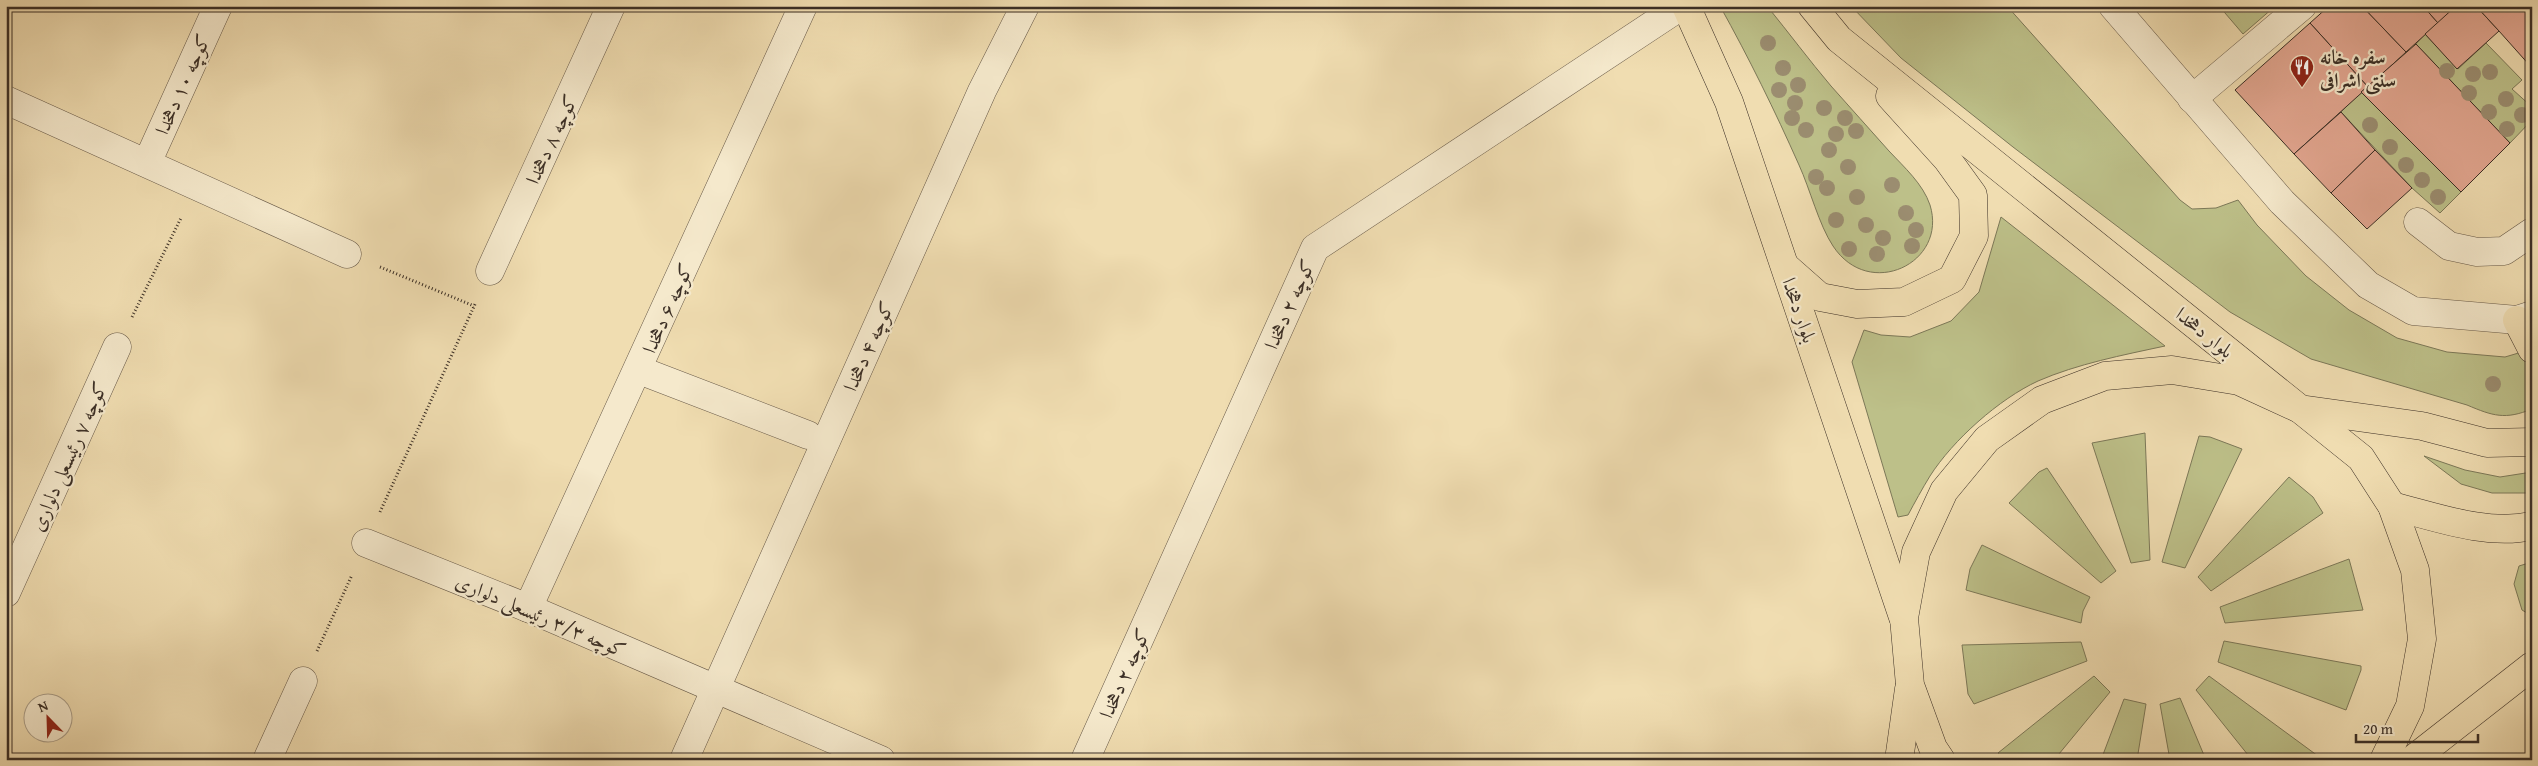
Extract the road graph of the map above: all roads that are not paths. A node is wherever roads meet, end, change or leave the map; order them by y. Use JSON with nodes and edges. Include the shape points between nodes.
{"nodes":[{"id":1,"x":218,"y":6,"type":"edge"},
{"id":2,"x":611,"y":6,"type":"edge"},
{"id":3,"x":803,"y":6,"type":"edge"},
{"id":4,"x":1025,"y":6,"type":"edge"},
{"id":5,"x":1681,"y":6,"type":"edge"},
{"id":6,"x":1686,"y":6,"type":"edge"},
{"id":7,"x":1812,"y":6,"type":"edge"},
{"id":8,"x":2302,"y":6,"type":"edge"},
{"id":9,"x":2128,"y":12,"type":"edge"},
{"id":10,"x":1839,"y":38,"type":"junction"},
{"id":11,"x":2192,"y":99,"type":"junction"},
{"id":12,"x":6,"y":100,"type":"edge"},
{"id":13,"x":147,"y":163,"type":"junction"},
{"id":14,"x":2418,"y":222,"type":"dead end"},
{"id":15,"x":2532,"y":232,"type":"edge"},
{"id":16,"x":347,"y":254,"type":"road end"},
{"id":17,"x":1784,"y":266,"type":"junction"},
{"id":18,"x":490,"y":271,"type":"road end"},
{"id":19,"x":2524,"y":317,"type":"edge"},
{"id":20,"x":117,"y":347,"type":"road end"},
{"id":21,"x":2532,"y":349,"type":"edge"},
{"id":22,"x":638,"y":370,"type":"junction"},
{"id":23,"x":2300,"y":409,"type":"junction"},
{"id":24,"x":808,"y":435,"type":"dead end"},
{"id":25,"x":2532,"y":442,"type":"edge"},
{"id":26,"x":2392,"y":506,"type":"junction"},
{"id":27,"x":2532,"y":526,"type":"edge"},
{"id":28,"x":366,"y":543,"type":"road end"},
{"id":29,"x":6,"y":593,"type":"edge"},
{"id":30,"x":528,"y":608,"type":"junction"},
{"id":31,"x":1904,"y":618,"type":"junction"},
{"id":32,"x":2532,"y":666,"type":"edge"},
{"id":33,"x":303,"y":681,"type":"road end"},
{"id":34,"x":1910,"y":685,"type":"junction"},
{"id":35,"x":715,"y":689,"type":"junction"},
{"id":36,"x":267,"y":760,"type":"edge"},
{"id":37,"x":684,"y":760,"type":"edge"},
{"id":38,"x":881,"y":760,"type":"edge"},
{"id":39,"x":1085,"y":760,"type":"edge"},
{"id":40,"x":1899,"y":760,"type":"edge"},
{"id":41,"x":1941,"y":760,"type":"edge"},
{"id":42,"x":2384,"y":760,"type":"edge"},
{"id":43,"x":2412,"y":760,"type":"edge"}],
"edges":[{"from":1,"to":13,"type":"street","name":"کوچه ۱۰ دهخدا"},
{"from":2,"to":18,"type":"street","name":"کوچه ۸ دهخدا"},
{"from":3,"to":22,"type":"street","name":"کوچه ۶ دهخدا"},
{"from":4,"to":35,"type":"street","name":"کوچه ۴ دهخدا","via":[[982,91]]},
{"from":5,"to":39,"type":"street","name":"کوچه ۲ دهخدا","via":[[1315,248]]},
{"from":6,"to":17,"type":"main road","name":"بلوار دهخدا","via":[[1729,102]]},
{"from":7,"to":10,"type":"main road","name":"بلوار دهخدا"},
{"from":8,"to":11,"type":"street"},
{"from":9,"to":11,"type":"street"},
{"from":10,"to":17,"type":"main road","via":[[1947,159],[1973,195],[1974,236],[1952,279],[1904,302],[1857,304],[1820,296]]},
{"from":10,"to":23,"type":"main road","name":"بلوار دهخدا"},
{"from":11,"to":19,"type":"street","via":[[2282,202],[2368,285],[2413,311]]},
{"from":12,"to":13,"type":"street"},
{"from":13,"to":16,"type":"street"},
{"from":14,"to":15,"type":"street","via":[[2449,246],[2477,252],[2504,251]]},
{"from":17,"to":31,"type":"main road","name":"بلوار دهخدا"},
{"from":19,"to":21,"type":"main road"},
{"from":20,"to":29,"type":"street","name":"کوچه ۷ رئیسعلی دلواری"},
{"from":22,"to":24,"type":"street"},
{"from":22,"to":30,"type":"street","name":"کوچه ۶ دهخدا"},
{"from":23,"to":25,"type":"main road","via":[[2422,426],[2487,443]]},
{"from":23,"to":26,"type":"main road","via":[[2361,458]]},
{"from":23,"to":31,"type":"main road","via":[[2239,381],[2172,370],[2105,376],[2042,400],[1987,439],[1944,491],[1916,552]]},
{"from":26,"to":27,"type":"main road","via":[[2480,527],[2515,530]]},
{"from":26,"to":42,"type":"main road","via":[[2416,570],[2422,639],[2410,706]]},
{"from":28,"to":30,"type":"street","name":"کوچه ۳/۳ رئیسعلی دلواری"},
{"from":30,"to":35,"type":"street","name":"کوچه ۳/۳ رئیسعلی دلواری"},
{"from":31,"to":34,"type":"main road"},
{"from":32,"to":43,"type":"main road"},
{"from":33,"to":36,"type":"street"},
{"from":34,"to":40,"type":"main road"},
{"from":34,"to":41,"type":"main road","via":[[1933,748]]},
{"from":35,"to":37,"type":"street","name":"کوچه ۴ دهخدا"},
{"from":35,"to":38,"type":"street","name":"کوچه ۳/۳ رئیسعلی دلواری"}]}
